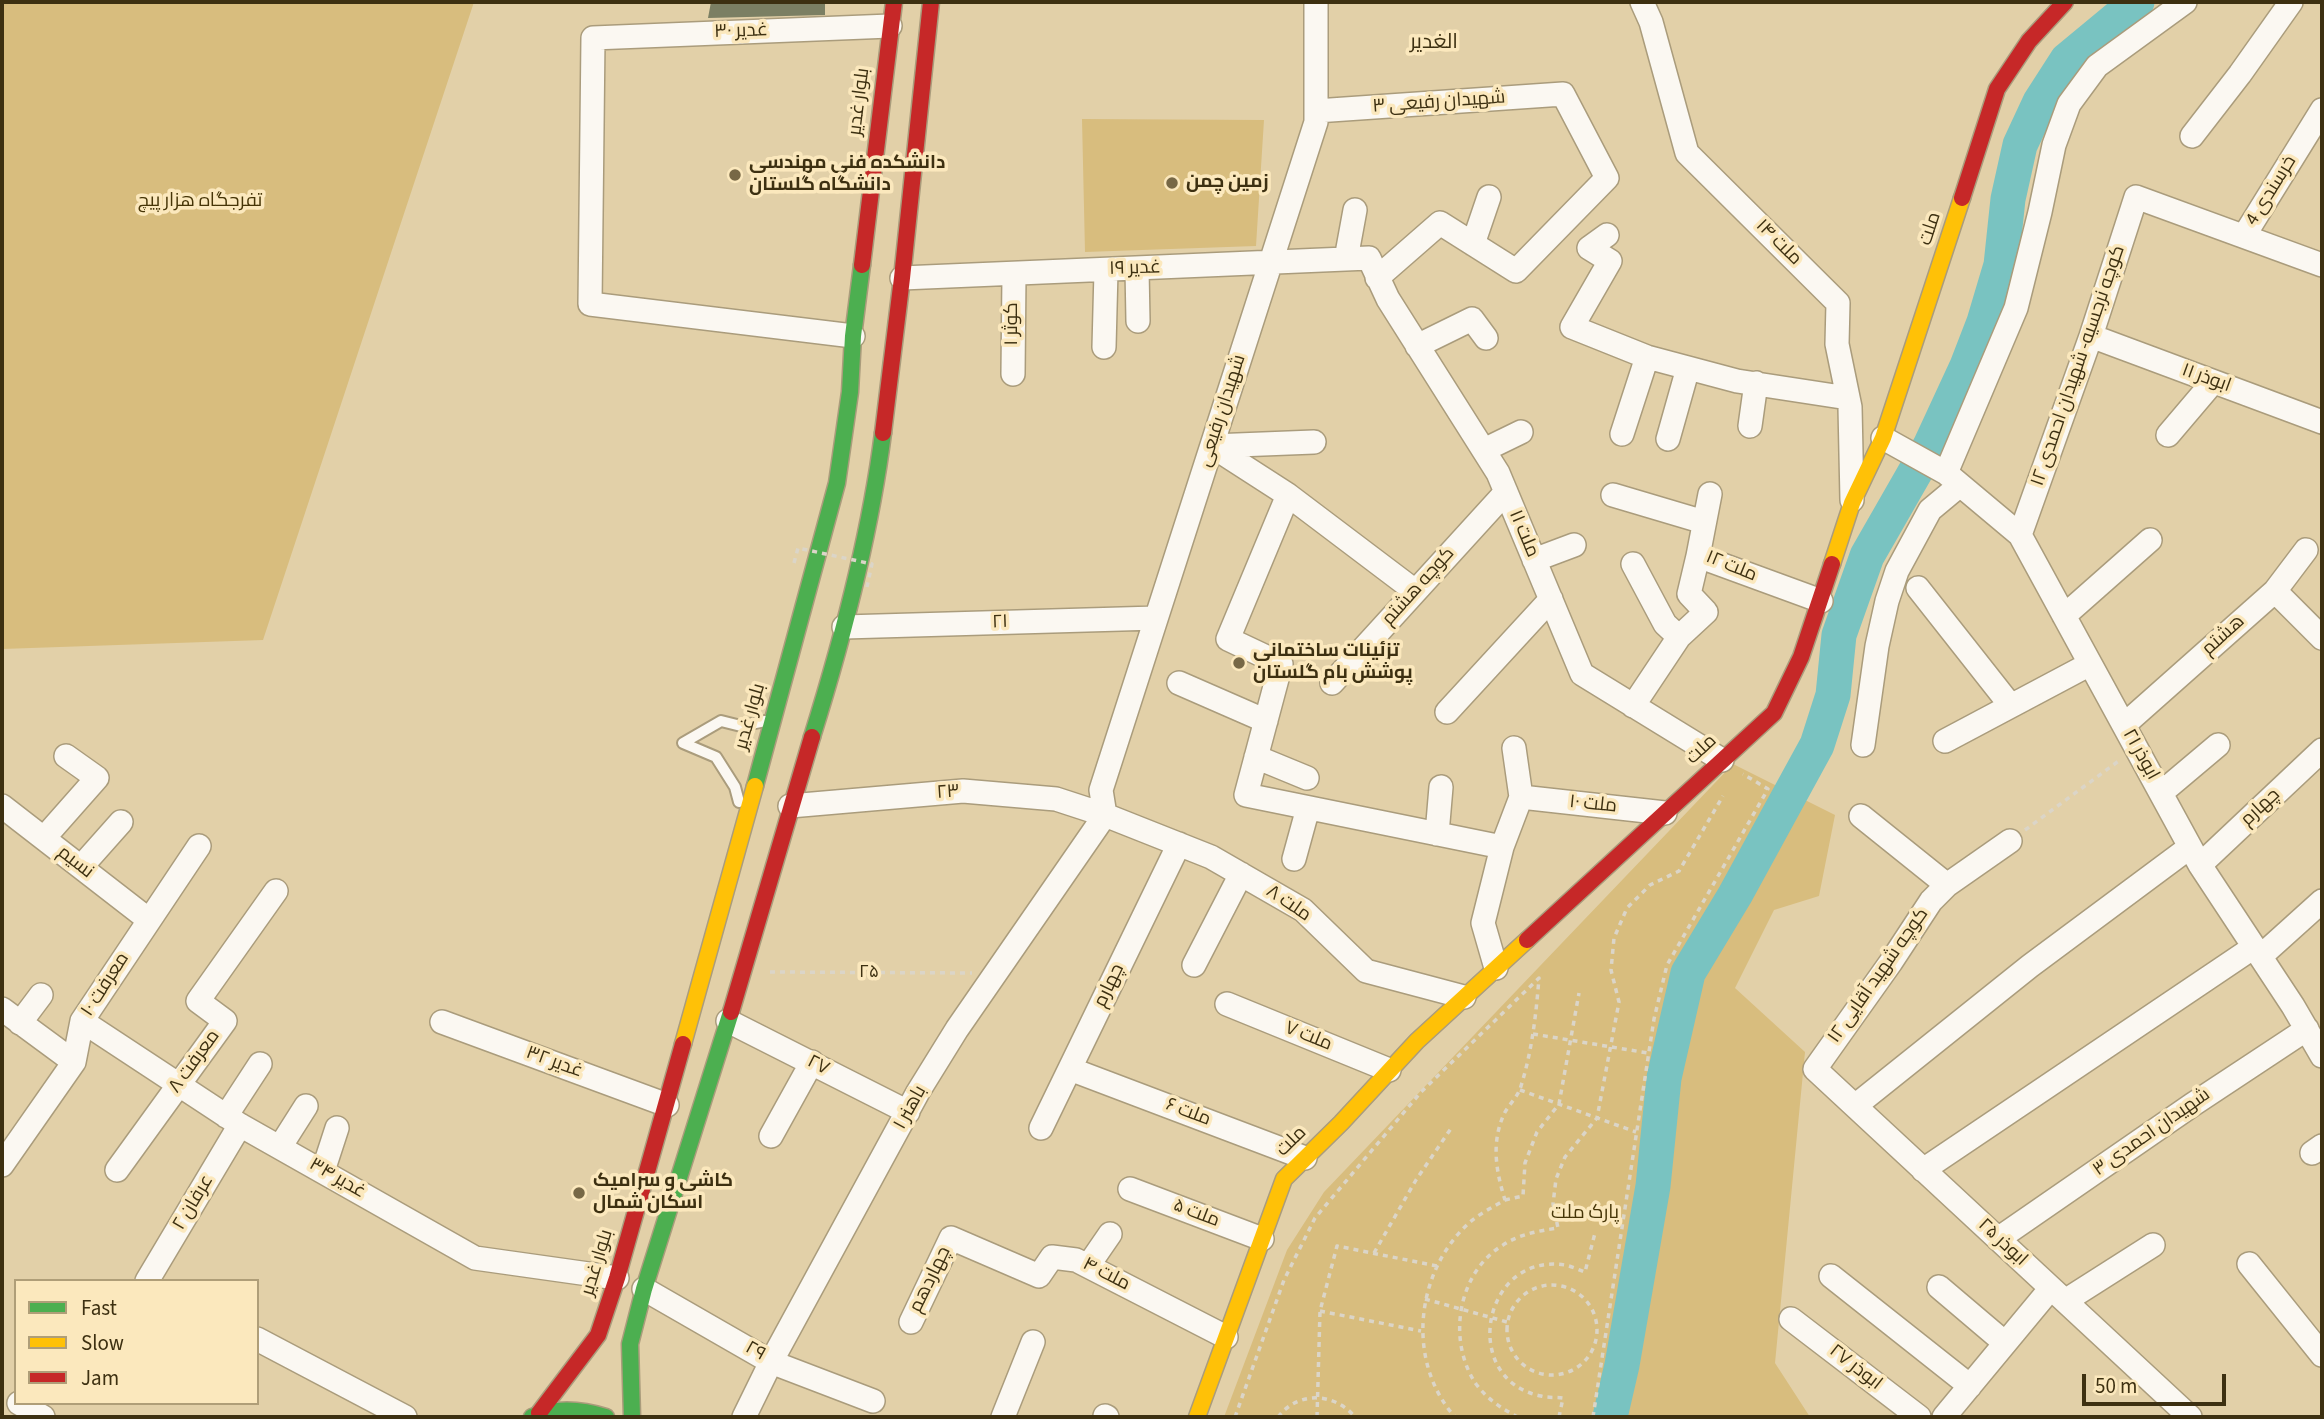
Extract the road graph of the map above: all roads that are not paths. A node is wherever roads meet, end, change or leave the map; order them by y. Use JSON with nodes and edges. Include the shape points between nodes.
{"nodes":[{"id":1,"x":894,"y":2,"type":"edge"},
{"id":2,"x":931,"y":2,"type":"edge"},
{"id":3,"x":1316,"y":2,"type":"edge"},
{"id":4,"x":1642,"y":2,"type":"edge"},
{"id":5,"x":2065,"y":2,"type":"edge"},
{"id":6,"x":2185,"y":2,"type":"edge"},
{"id":7,"x":2291,"y":2,"type":"edge"},
{"id":8,"x":890,"y":26,"type":"junction"},
{"id":9,"x":2322,"y":110,"type":"edge"},
{"id":10,"x":1316,"y":111,"type":"junction"},
{"id":11,"x":2192,"y":136,"type":"dead end"},
{"id":12,"x":1489,"y":197,"type":"dead end"},
{"id":13,"x":1355,"y":209,"type":"dead end"},
{"id":14,"x":1607,"y":235,"type":"dead end"},
{"id":15,"x":2244,"y":236,"type":"junction"},
{"id":16,"x":1473,"y":244,"type":"junction"},
{"id":17,"x":1271,"y":263,"type":"junction"},
{"id":18,"x":1364,"y":265,"type":"junction"},
{"id":19,"x":2322,"y":265,"type":"edge"},
{"id":20,"x":1137,"y":269,"type":"junction"},
{"id":21,"x":1106,"y":271,"type":"junction"},
{"id":22,"x":1014,"y":275,"type":"junction"},
{"id":23,"x":902,"y":278,"type":"junction"},
{"id":24,"x":1138,"y":321,"type":"dead end"},
{"id":25,"x":853,"y":336,"type":"junction"},
{"id":26,"x":2091,"y":336,"type":"junction"},
{"id":27,"x":1486,"y":338,"type":"dead end"},
{"id":28,"x":1104,"y":346,"type":"dead end"},
{"id":29,"x":1418,"y":346,"type":"junction"},
{"id":30,"x":1647,"y":357,"type":"junction"},
{"id":31,"x":1688,"y":368,"type":"junction"},
{"id":32,"x":1013,"y":374,"type":"dead end"},
{"id":33,"x":2213,"y":382,"type":"junction"},
{"id":34,"x":1756,"y":383,"type":"junction"},
{"id":35,"x":1848,"y":398,"type":"junction"},
{"id":36,"x":2322,"y":422,"type":"edge"},
{"id":37,"x":1750,"y":426,"type":"dead end"},
{"id":38,"x":1521,"y":432,"type":"dead end"},
{"id":39,"x":1622,"y":434,"type":"dead end"},
{"id":40,"x":2168,"y":435,"type":"dead end"},
{"id":41,"x":1883,"y":438,"type":"junction"},
{"id":42,"x":1668,"y":439,"type":"dead end"},
{"id":43,"x":1314,"y":442,"type":"dead end"},
{"id":44,"x":1212,"y":446,"type":"junction"},
{"id":45,"x":1484,"y":450,"type":"junction"},
{"id":46,"x":1949,"y":476,"type":"junction"},
{"id":47,"x":1506,"y":492,"type":"junction"},
{"id":48,"x":1710,"y":494,"type":"dead end"},
{"id":49,"x":1287,"y":495,"type":"junction"},
{"id":50,"x":1613,"y":495,"type":"dead end"},
{"id":51,"x":1852,"y":503,"type":"junction"},
{"id":52,"x":1704,"y":522,"type":"junction"},
{"id":53,"x":2020,"y":534,"type":"junction"},
{"id":54,"x":2150,"y":540,"type":"dead end"},
{"id":55,"x":1574,"y":545,"type":"dead end"},
{"id":56,"x":2306,"y":550,"type":"dead end"},
{"id":57,"x":1698,"y":556,"type":"junction"},
{"id":58,"x":1534,"y":561,"type":"junction"},
{"id":59,"x":1633,"y":564,"type":"dead end"},
{"id":60,"x":1918,"y":587,"type":"dead end"},
{"id":61,"x":2275,"y":591,"type":"junction"},
{"id":62,"x":1415,"y":592,"type":"junction"},
{"id":63,"x":1551,"y":599,"type":"junction"},
{"id":64,"x":1821,"y":601,"type":"junction"},
{"id":65,"x":2064,"y":616,"type":"junction"},
{"id":66,"x":1156,"y":618,"type":"junction"},
{"id":67,"x":844,"y":627,"type":"junction"},
{"id":68,"x":1679,"y":636,"type":"junction"},
{"id":69,"x":2322,"y":638,"type":"edge"},
{"id":70,"x":2090,"y":664,"type":"junction"},
{"id":71,"x":1179,"y":683,"type":"dead end"},
{"id":72,"x":1332,"y":683,"type":"dead end"},
{"id":73,"x":1633,"y":706,"type":"junction"},
{"id":74,"x":2011,"y":706,"type":"junction"},
{"id":75,"x":1447,"y":712,"type":"dead end"},
{"id":76,"x":772,"y":720,"type":"junction"},
{"id":77,"x":1266,"y":721,"type":"junction"},
{"id":78,"x":2124,"y":725,"type":"junction"},
{"id":79,"x":1945,"y":741,"type":"dead end"},
{"id":80,"x":1863,"y":745,"type":"dead end"},
{"id":81,"x":2218,"y":745,"type":"dead end"},
{"id":82,"x":1514,"y":748,"type":"dead end"},
{"id":83,"x":2322,"y":751,"type":"edge"},
{"id":84,"x":66,"y":757,"type":"dead end"},
{"id":85,"x":1256,"y":757,"type":"junction"},
{"id":86,"x":1730,"y":765,"type":"junction"},
{"id":87,"x":1307,"y":778,"type":"dead end"},
{"id":88,"x":1441,"y":787,"type":"dead end"},
{"id":89,"x":2161,"y":793,"type":"junction"},
{"id":90,"x":1521,"y":797,"type":"junction"},
{"id":91,"x":2,"y":806,"type":"edge"},
{"id":92,"x":790,"y":806,"type":"junction"},
{"id":93,"x":1308,"y":807,"type":"junction"},
{"id":94,"x":1665,"y":813,"type":"junction"},
{"id":95,"x":1105,"y":815,"type":"junction"},
{"id":96,"x":1861,"y":816,"type":"dead end"},
{"id":97,"x":121,"y":822,"type":"dead end"},
{"id":98,"x":745,"y":822,"type":"junction"},
{"id":99,"x":1437,"y":834,"type":"junction"},
{"id":100,"x":44,"y":838,"type":"junction"},
{"id":101,"x":2010,"y":841,"type":"road end"},
{"id":102,"x":1179,"y":844,"type":"junction"},
{"id":103,"x":199,"y":846,"type":"dead end"},
{"id":104,"x":1502,"y":847,"type":"junction"},
{"id":105,"x":2195,"y":856,"type":"junction"},
{"id":106,"x":1294,"y":859,"type":"dead end"},
{"id":107,"x":81,"y":867,"type":"junction"},
{"id":108,"x":1241,"y":874,"type":"junction"},
{"id":109,"x":1947,"y":885,"type":"junction"},
{"id":110,"x":276,"y":891,"type":"dead end"},
{"id":111,"x":2322,"y":901,"type":"edge"},
{"id":112,"x":149,"y":920,"type":"junction"},
{"id":113,"x":2257,"y":952,"type":"junction"},
{"id":114,"x":1194,"y":965,"type":"dead end"},
{"id":115,"x":1496,"y":968,"type":"junction"},
{"id":116,"x":41,"y":995,"type":"dead end"},
{"id":117,"x":1464,"y":996,"type":"junction"},
{"id":118,"x":1227,"y":1004,"type":"dead end"},
{"id":119,"x":11,"y":1016,"type":"edge"},
{"id":120,"x":82,"y":1021,"type":"junction"},
{"id":121,"x":728,"y":1021,"type":"junction"},
{"id":122,"x":442,"y":1022,"type":"dead end"},
{"id":123,"x":2307,"y":1029,"type":"junction"},
{"id":124,"x":2322,"y":1056,"type":"edge"},
{"id":125,"x":74,"y":1062,"type":"junction"},
{"id":126,"x":812,"y":1062,"type":"junction"},
{"id":127,"x":260,"y":1064,"type":"dead end"},
{"id":128,"x":1070,"y":1069,"type":"junction"},
{"id":129,"x":1815,"y":1069,"type":"joint"},
{"id":130,"x":1389,"y":1070,"type":"junction"},
{"id":131,"x":178,"y":1085,"type":"junction"},
{"id":132,"x":667,"y":1105,"type":"junction"},
{"id":133,"x":306,"y":1106,"type":"dead end"},
{"id":134,"x":1855,"y":1106,"type":"junction"},
{"id":135,"x":908,"y":1112,"type":"junction"},
{"id":136,"x":233,"y":1121,"type":"junction"},
{"id":137,"x":337,"y":1128,"type":"dead end"},
{"id":138,"x":1041,"y":1128,"type":"dead end"},
{"id":139,"x":771,"y":1136,"type":"dead end"},
{"id":140,"x":281,"y":1147,"type":"junction"},
{"id":141,"x":1305,"y":1158,"type":"junction"},
{"id":142,"x":2,"y":1165,"type":"edge"},
{"id":143,"x":117,"y":1170,"type":"dead end"},
{"id":144,"x":1923,"y":1170,"type":"junction"},
{"id":145,"x":323,"y":1171,"type":"junction"},
{"id":146,"x":1130,"y":1189,"type":"dead end"},
{"id":147,"x":1110,"y":1234,"type":"dead end"},
{"id":148,"x":951,"y":1238,"type":"joint"},
{"id":149,"x":1262,"y":1239,"type":"junction"},
{"id":150,"x":1998,"y":1239,"type":"junction"},
{"id":151,"x":2153,"y":1245,"type":"dead end"},
{"id":152,"x":2249,"y":1264,"type":"dead end"},
{"id":153,"x":1088,"y":1266,"type":"junction"},
{"id":154,"x":1831,"y":1276,"type":"dead end"},
{"id":155,"x":617,"y":1278,"type":"junction"},
{"id":156,"x":149,"y":1279,"type":"edge"},
{"id":157,"x":1939,"y":1287,"type":"dead end"},
{"id":158,"x":644,"y":1289,"type":"junction"},
{"id":159,"x":2058,"y":1295,"type":"junction"},
{"id":160,"x":1791,"y":1319,"type":"dead end"},
{"id":161,"x":911,"y":1322,"type":"dead end"},
{"id":162,"x":1226,"y":1337,"type":"junction"},
{"id":163,"x":259,"y":1340,"type":"edge"},
{"id":164,"x":1033,"y":1342,"type":"dead end"},
{"id":165,"x":2006,"y":1343,"type":"junction"},
{"id":166,"x":2322,"y":1355,"type":"edge"},
{"id":167,"x":771,"y":1362,"type":"junction"},
{"id":168,"x":1970,"y":1386,"type":"junction"},
{"id":169,"x":873,"y":1401,"type":"dead end"},
{"id":170,"x":535,"y":1415,"type":"edge"},
{"id":171,"x":405,"y":1417,"type":"edge"},
{"id":172,"x":606,"y":1417,"type":"edge"},
{"id":173,"x":632,"y":1417,"type":"edge"},
{"id":174,"x":744,"y":1417,"type":"edge"},
{"id":175,"x":1003,"y":1417,"type":"edge"},
{"id":176,"x":1197,"y":1417,"type":"edge"},
{"id":177,"x":1919,"y":1417,"type":"edge"},
{"id":178,"x":1944,"y":1417,"type":"edge"},
{"id":179,"x":2190,"y":1417,"type":"edge"}],
"edges":[{"from":1,"to":8,"type":"main road","name":"بلوار غدیر"},
{"from":2,"to":23,"type":"main road"},
{"from":3,"to":10,"type":"street","name":"شهیدان رفیعی"},
{"from":4,"to":35,"type":"street","name":"۱۴ ملت","via":[[1687,153],[1838,303],[1837,344]]},
{"from":5,"to":41,"type":"main road","name":"ملت","via":[[2029,41],[1997,89]]},
{"from":6,"to":46,"type":"street","via":[[2097,66],[2069,104],[2054,145],[2016,308]]},
{"from":7,"to":11,"type":"street"},
{"from":8,"to":25,"type":"main road","name":"بلوار غدیر"},
{"from":8,"to":25,"type":"street","name":"غدیر ۳۰","via":[[593,38],[590,304]]},
{"from":9,"to":15,"type":"street","name":"خرسندی 4"},
{"from":10,"to":16,"type":"street","name":"۳ شهیدان رفیعی","via":[[1563,94],[1606,178],[1516,271]]},
{"from":10,"to":17,"type":"street","name":"شهیدان رفیعی"},
{"from":12,"to":16,"type":"street"},
{"from":13,"to":18,"type":"street"},
{"from":14,"to":30,"type":"street","via":[[1589,248],[1610,261],[1572,327]]},
{"from":15,"to":19,"type":"street"},
{"from":15,"to":26,"type":"street","name":"کوچه نرجسیه- شهیدان احمدی ۱۲","via":[[2136,197]]},
{"from":16,"to":18,"type":"street","via":[[1440,223]]},
{"from":17,"to":18,"type":"street","name":"۱۹ غدیر"},
{"from":17,"to":20,"type":"street","name":"۱۹ غدیر"},
{"from":17,"to":44,"type":"street","name":"شهیدان رفیعی"},
{"from":18,"to":29,"type":"street","name":"۱۱ ملت"},
{"from":20,"to":21,"type":"street","name":"۱۹ غدیر"},
{"from":20,"to":24,"type":"street"},
{"from":21,"to":22,"type":"street","name":"۱۹ غدیر"},
{"from":21,"to":28,"type":"street"},
{"from":22,"to":23,"type":"street","name":"۱۹ غدیر"},
{"from":22,"to":32,"type":"street","name":"۱ کوثر"},
{"from":23,"to":67,"type":"main road","via":[[878,472]]},
{"from":25,"to":76,"type":"main road","name":"بلوار غدیر","via":[[837,483]]},
{"from":26,"to":33,"type":"street","name":"ابوذر ۱۱"},
{"from":26,"to":53,"type":"street","name":"کوچه نرجسیه- شهیدان احمدی ۱۲"},
{"from":27,"to":29,"type":"street","via":[[1472,319]]},
{"from":29,"to":45,"type":"street","name":"۱۱ ملت"},
{"from":30,"to":31,"type":"street"},
{"from":30,"to":39,"type":"street"},
{"from":31,"to":34,"type":"street"},
{"from":31,"to":42,"type":"street"},
{"from":33,"to":36,"type":"street","name":"ابوذر ۱۱"},
{"from":33,"to":40,"type":"street"},
{"from":34,"to":35,"type":"street"},
{"from":34,"to":37,"type":"street"},
{"from":35,"to":51,"type":"street","name":"۱۴ ملت"},
{"from":38,"to":45,"type":"street"},
{"from":41,"to":46,"type":"street","name":"۲۱ ابوذر"},
{"from":41,"to":51,"type":"main road","name":"ملت"},
{"from":43,"to":44,"type":"street"},
{"from":44,"to":49,"type":"street"},
{"from":44,"to":66,"type":"street","name":"شهیدان رفیعی"},
{"from":45,"to":47,"type":"street","name":"۱۱ ملت"},
{"from":46,"to":53,"type":"street","name":"۲۱ ابوذر"},
{"from":46,"to":80,"type":"street","via":[[1897,571],[1886,601]]},
{"from":47,"to":58,"type":"street","name":"۱۱ ملت"},
{"from":47,"to":62,"type":"street","name":"کوچه هشتم"},
{"from":48,"to":52,"type":"street","name":"۱۲ ملت"},
{"from":49,"to":62,"type":"street"},
{"from":49,"to":77,"type":"street","via":[[1228,639],[1281,664]]},
{"from":50,"to":52,"type":"street"},
{"from":51,"to":64,"type":"main road","name":"ملت"},
{"from":52,"to":57,"type":"street","name":"۱۲ ملت"},
{"from":53,"to":65,"type":"street","name":"۲۱ ابوذر"},
{"from":54,"to":65,"type":"street"},
{"from":55,"to":58,"type":"street"},
{"from":56,"to":61,"type":"street","name":"هشتم"},
{"from":57,"to":64,"type":"street","name":"۱۲ ملت"},
{"from":57,"to":68,"type":"street","via":[[1689,594],[1706,612]]},
{"from":58,"to":63,"type":"street","name":"۱۱ ملت"},
{"from":59,"to":68,"type":"street","via":[[1665,624]]},
{"from":60,"to":74,"type":"street"},
{"from":61,"to":69,"type":"street"},
{"from":61,"to":78,"type":"street","name":"هشتم"},
{"from":62,"to":72,"type":"street","name":"کوچه هشتم"},
{"from":63,"to":73,"type":"street","name":"۱۱ ملت","via":[[1582,674]]},
{"from":63,"to":75,"type":"street"},
{"from":64,"to":86,"type":"main road","name":"ملت","via":[[1774,713]]},
{"from":65,"to":70,"type":"street","name":"۲۱ ابوذر"},
{"from":66,"to":67,"type":"street","name":"۲۱"},
{"from":66,"to":95,"type":"street","name":"شهیدان رفیعی","via":[[1101,790]]},
{"from":67,"to":92,"type":"main road"},
{"from":68,"to":73,"type":"street"},
{"from":70,"to":74,"type":"street"},
{"from":70,"to":78,"type":"street","name":"۲۱ ابوذر"},
{"from":71,"to":77,"type":"street"},
{"from":73,"to":86,"type":"street","name":"۱۱ ملت"},
{"from":74,"to":79,"type":"street"},
{"from":76,"to":98,"type":"main road","name":"بلوار غدیر"},
{"from":76,"to":98,"type":"lane","via":[[741,726],[721,721],[683,743],[716,757],[735,787]]},
{"from":77,"to":85,"type":"street"},
{"from":78,"to":89,"type":"street","name":"۲۱ ابوذر"},
{"from":81,"to":89,"type":"street"},
{"from":82,"to":90,"type":"street"},
{"from":83,"to":105,"type":"street","name":"چهارم"},
{"from":84,"to":100,"type":"street","via":[[97,778]]},
{"from":85,"to":87,"type":"street"},
{"from":85,"to":93,"type":"street","via":[[1246,795]]},
{"from":86,"to":94,"type":"main road","name":"ملت"},
{"from":88,"to":99,"type":"street"},
{"from":89,"to":105,"type":"street","name":"۲۱ ابوذر"},
{"from":90,"to":94,"type":"street","name":"ملت ۱۰"},
{"from":90,"to":104,"type":"street"},
{"from":91,"to":100,"type":"street","name":"نسیم"},
{"from":92,"to":95,"type":"street","name":"۲۳","via":[[963,791],[1056,799]]},
{"from":92,"to":121,"type":"main road"},
{"from":93,"to":99,"type":"street"},
{"from":93,"to":106,"type":"street"},
{"from":94,"to":115,"type":"main road","name":"ملت"},
{"from":95,"to":102,"type":"street","name":"۸ ملت"},
{"from":95,"to":135,"type":"street","name":"باهنر ۱","via":[[957,1029]]},
{"from":96,"to":109,"type":"street"},
{"from":97,"to":107,"type":"street"},
{"from":98,"to":132,"type":"main road","name":"بلوار غدیر"},
{"from":99,"to":104,"type":"street"},
{"from":100,"to":107,"type":"street","name":"نسیم"},
{"from":101,"to":109,"type":"street","name":"کوچه شهید آقایی ۱۲"},
{"from":102,"to":108,"type":"street","name":"۸ ملت"},
{"from":102,"to":128,"type":"street","name":"چهارم"},
{"from":103,"to":112,"type":"street","name":"معرفت ۱۰"},
{"from":104,"to":115,"type":"street","via":[[1483,923]]},
{"from":105,"to":113,"type":"street","name":"۲۱ ابوذر"},
{"from":105,"to":134,"type":"street","name":"چهارم","via":[[2030,966]]},
{"from":107,"to":112,"type":"street","name":"نسیم"},
{"from":108,"to":114,"type":"street"},
{"from":108,"to":117,"type":"street","name":"۸ ملت","via":[[1303,910],[1366,971]]},
{"from":109,"to":129,"type":"street","name":"کوچه شهید آقایی ۱۲","via":[[1931,901]]},
{"from":110,"to":131,"type":"street","name":"معرفت ۸","via":[[198,1001],[225,1021]]},
{"from":111,"to":113,"type":"street"},
{"from":112,"to":120,"type":"street","name":"معرفت ۱۰"},
{"from":113,"to":123,"type":"street","name":"۲۱ ابوذر"},
{"from":113,"to":144,"type":"street","via":[[2154,1013]]},
{"from":115,"to":117,"type":"main road","name":"ملت"},
{"from":116,"to":119,"type":"street"},
{"from":117,"to":130,"type":"main road","name":"ملت"},
{"from":118,"to":130,"type":"street","name":"۷ ملت"},
{"from":119,"to":125,"type":"street"},
{"from":120,"to":125,"type":"street","name":"معرفت ۱۰"},
{"from":120,"to":131,"type":"street","name":"۳۴ غدیر"},
{"from":121,"to":126,"type":"street","name":"۲۷"},
{"from":121,"to":158,"type":"main road"},
{"from":122,"to":132,"type":"street","name":"۳۲ غدیر"},
{"from":123,"to":124,"type":"street","name":"۲۱ ابوذر"},
{"from":123,"to":150,"type":"street","name":"شهیدان احمدی ۳"},
{"from":125,"to":142,"type":"street","name":"معرفت ۱۰"},
{"from":126,"to":135,"type":"street","name":"۲۷"},
{"from":126,"to":139,"type":"street"},
{"from":127,"to":136,"type":"street","name":"۲ عرفان"},
{"from":128,"to":138,"type":"street","name":"چهارم"},
{"from":128,"to":141,"type":"street","name":"۶ ملت"},
{"from":129,"to":134,"type":"street","name":"ابوذر ۲۵"},
{"from":130,"to":141,"type":"main road","name":"ملت"},
{"from":131,"to":136,"type":"street","name":"۳۴ غدیر"},
{"from":131,"to":143,"type":"street","name":"معرفت ۸"},
{"from":132,"to":155,"type":"main road","name":"بلوار غدیر"},
{"from":133,"to":140,"type":"street"},
{"from":134,"to":144,"type":"street","name":"ابوذر ۲۵"},
{"from":135,"to":167,"type":"street","name":"باهنر ۱"},
{"from":136,"to":140,"type":"street","name":"۳۴ غدیر"},
{"from":136,"to":156,"type":"street","name":"۲ عرفان"},
{"from":137,"to":145,"type":"street"},
{"from":140,"to":145,"type":"street","name":"۳۴ غدیر"},
{"from":141,"to":149,"type":"main road","name":"ملت","via":[[1284,1179]]},
{"from":144,"to":150,"type":"street","name":"ابوذر ۲۵"},
{"from":145,"to":155,"type":"street","name":"۳۴ غدیر","via":[[475,1258]]},
{"from":146,"to":149,"type":"street","name":"۵ ملت"},
{"from":147,"to":153,"type":"street"},
{"from":148,"to":153,"type":"street","name":"۴ ملت","via":[[1039,1276],[1052,1257]]},
{"from":148,"to":161,"type":"street","name":"چهاردهم"},
{"from":149,"to":162,"type":"main road","name":"ملت"},
{"from":150,"to":159,"type":"street","name":"ابوذر ۲۵"},
{"from":151,"to":159,"type":"street"},
{"from":152,"to":166,"type":"street"},
{"from":153,"to":162,"type":"street","name":"۴ ملت"},
{"from":154,"to":168,"type":"street"},
{"from":155,"to":170,"type":"main road","name":"بلوار غدیر","via":[[598,1335]]},
{"from":157,"to":165,"type":"street"},
{"from":158,"to":167,"type":"street","name":"۲۹"},
{"from":158,"to":173,"type":"main road","via":[[630,1344]]},
{"from":159,"to":165,"type":"street"},
{"from":159,"to":179,"type":"street","name":"ابوذر ۲۵"},
{"from":160,"to":177,"type":"street","name":"ابوذر ۲۷"},
{"from":162,"to":176,"type":"main road","name":"ملت"},
{"from":163,"to":171,"type":"street"},
{"from":164,"to":175,"type":"street"},
{"from":165,"to":168,"type":"street"},
{"from":167,"to":169,"type":"street","name":"۲۹"},
{"from":167,"to":174,"type":"street","name":"باهنر ۱"},
{"from":168,"to":178,"type":"street"},
{"from":170,"to":172,"type":"main road","via":[[564,1409]]}]}
